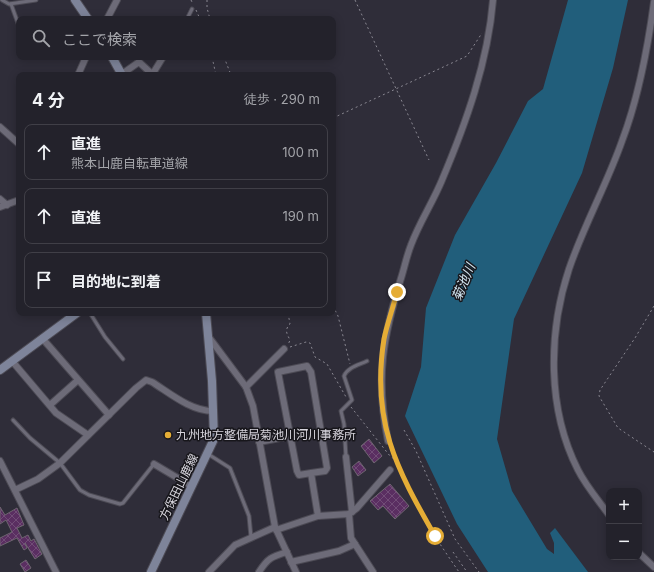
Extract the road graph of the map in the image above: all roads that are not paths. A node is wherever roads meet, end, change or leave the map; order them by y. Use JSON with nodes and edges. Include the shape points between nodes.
{"nodes":[{"id":1,"x":2,"y":0,"type":"edge"},
{"id":2,"x":36,"y":0,"type":"edge"},
{"id":3,"x":75,"y":0,"type":"edge"},
{"id":4,"x":117,"y":0,"type":"edge"},
{"id":5,"x":493,"y":0,"type":"edge"},
{"id":6,"x":654,"y":2,"type":"edge"},
{"id":7,"x":11,"y":4,"type":"junction"},
{"id":8,"x":194,"y":9,"type":"road end"},
{"id":9,"x":86,"y":16,"type":"edge"},
{"id":10,"x":108,"y":16,"type":"edge"},
{"id":11,"x":189,"y":16,"type":"edge"},
{"id":12,"x":16,"y":18,"type":"edge"},
{"id":13,"x":85,"y":60,"type":"edge"},
{"id":14,"x":114,"y":60,"type":"edge"},
{"id":15,"x":161,"y":60,"type":"edge"},
{"id":16,"x":79,"y":72,"type":"edge"},
{"id":17,"x":120,"y":72,"type":"edge"},
{"id":18,"x":125,"y":72,"type":"edge"},
{"id":19,"x":149,"y":72,"type":"edge"},
{"id":20,"x":154,"y":72,"type":"edge"},
{"id":21,"x":0,"y":127,"type":"edge"},
{"id":22,"x":16,"y":141,"type":"edge"},
{"id":23,"x":0,"y":199,"type":"edge"},
{"id":24,"x":16,"y":201,"type":"edge"},
{"id":25,"x":7,"y":205,"type":"junction"},
{"id":26,"x":0,"y":207,"type":"edge"},
{"id":27,"x":74,"y":316,"type":"edge"},
{"id":28,"x":92,"y":316,"type":"edge"},
{"id":29,"x":206,"y":316,"type":"edge"},
{"id":30,"x":208,"y":336,"type":"junction"},
{"id":31,"x":42,"y":338,"type":"junction"},
{"id":32,"x":284,"y":350,"type":"dead end"},
{"id":33,"x":123,"y":359,"type":"dead end"},
{"id":34,"x":12,"y":361,"type":"junction"},
{"id":35,"x":367,"y":361,"type":"dead end"},
{"id":36,"x":0,"y":370,"type":"edge"},
{"id":37,"x":78,"y":380,"type":"junction"},
{"id":38,"x":246,"y":387,"type":"junction"},
{"id":39,"x":50,"y":405,"type":"junction"},
{"id":40,"x":213,"y":411,"type":"junction"},
{"id":41,"x":109,"y":415,"type":"junction"},
{"id":42,"x":13,"y":420,"type":"dead end"},
{"id":43,"x":88,"y":435,"type":"junction"},
{"id":44,"x":290,"y":436,"type":"junction"},
{"id":45,"x":388,"y":441,"type":"road end"},
{"id":46,"x":259,"y":442,"type":"junction"},
{"id":47,"x":208,"y":454,"type":"junction"},
{"id":48,"x":346,"y":457,"type":"joint"},
{"id":49,"x":0,"y":461,"type":"edge"},
{"id":50,"x":60,"y":463,"type":"junction"},
{"id":51,"x":154,"y":464,"type":"joint"},
{"id":52,"x":390,"y":470,"type":"dead end"},
{"id":53,"x":310,"y":473,"type":"junction"},
{"id":54,"x":191,"y":486,"type":"junction"},
{"id":55,"x":15,"y":490,"type":"junction"},
{"id":56,"x":606,"y":511,"type":"edge"},
{"id":57,"x":350,"y":513,"type":"junction"},
{"id":58,"x":318,"y":516,"type":"junction"},
{"id":59,"x":276,"y":528,"type":"junction"},
{"id":60,"x":251,"y":537,"type":"junction"},
{"id":61,"x":355,"y":544,"type":"junction"},
{"id":62,"x":286,"y":552,"type":"junction"},
{"id":63,"x":642,"y":556,"type":"edge"},
{"id":64,"x":291,"y":562,"type":"junction"},
{"id":65,"x":654,"y":567,"type":"edge"},
{"id":66,"x":56,"y":572,"type":"edge"},
{"id":67,"x":151,"y":572,"type":"edge"},
{"id":68,"x":209,"y":572,"type":"edge"},
{"id":69,"x":259,"y":572,"type":"edge"},
{"id":70,"x":296,"y":572,"type":"edge"},
{"id":71,"x":373,"y":572,"type":"edge"}],
"edges":[{"from":1,"to":7,"type":"lane"},
{"from":2,"to":7,"type":"lane"},
{"from":3,"to":9,"type":"main road"},
{"from":4,"to":10,"type":"street"},
{"from":5,"to":45,"type":"street","via":[[483,66],[443,179],[410,246],[384,339],[381,398]]},
{"from":6,"to":56,"type":"street","via":[[629,120],[608,179],[570,268],[559,310],[555,347],[558,410],[568,446],[582,478]]},
{"from":7,"to":12,"type":"lane"},
{"from":8,"to":11,"type":"lane"},
{"from":13,"to":16,"type":"street"},
{"from":14,"to":17,"type":"main road"},
{"from":15,"to":20,"type":"street"},
{"from":18,"to":19,"type":"street","via":[[139,62]]},
{"from":21,"to":22,"type":"street"},
{"from":23,"to":25,"type":"street"},
{"from":24,"to":25,"type":"street"},
{"from":25,"to":26,"type":"street"},
{"from":27,"to":31,"type":"main road"},
{"from":28,"to":33,"type":"lane"},
{"from":29,"to":30,"type":"main road","name":"方保田山鹿線"},
{"from":30,"to":38,"type":"street"},
{"from":30,"to":40,"type":"main road","name":"方保田山鹿線"},
{"from":31,"to":34,"type":"main road"},
{"from":31,"to":37,"type":"street"},
{"from":32,"to":38,"type":"street"},
{"from":34,"to":36,"type":"main road"},
{"from":34,"to":39,"type":"street"},
{"from":35,"to":48,"type":"lane","via":[[351,368],[344,376],[352,400],[341,411]]},
{"from":37,"to":39,"type":"street"},
{"from":37,"to":41,"type":"street"},
{"from":38,"to":46,"type":"street","via":[[253,406]]},
{"from":39,"to":43,"type":"street","via":[[56,413]]},
{"from":40,"to":41,"type":"street","via":[[203,411],[146,380]]},
{"from":40,"to":47,"type":"main road","name":"方保田山鹿線","via":[[214,439]]},
{"from":41,"to":43,"type":"street"},
{"from":42,"to":50,"type":"lane"},
{"from":43,"to":50,"type":"street"},
{"from":44,"to":46,"type":"street"},
{"from":44,"to":53,"type":"street","via":[[299,475]]},
{"from":44,"to":53,"type":"street","via":[[278,372],[307,366],[311,372],[327,468],[325,471]]},
{"from":46,"to":59,"type":"street"},
{"from":47,"to":54,"type":"main road","name":"方保田山鹿線"},
{"from":47,"to":60,"type":"lane","via":[[230,468],[249,516]]},
{"from":48,"to":57,"type":"street"},
{"from":49,"to":55,"type":"street"},
{"from":50,"to":51,"type":"lane","via":[[80,490],[120,504]]},
{"from":50,"to":55,"type":"street","via":[[38,479]]},
{"from":51,"to":54,"type":"street"},
{"from":52,"to":57,"type":"street"},
{"from":53,"to":58,"type":"street"},
{"from":54,"to":67,"type":"main road","name":"方保田山鹿線"},
{"from":55,"to":66,"type":"street"},
{"from":57,"to":58,"type":"street"},
{"from":57,"to":61,"type":"street","via":[[351,538]]},
{"from":58,"to":59,"type":"street"},
{"from":59,"to":60,"type":"street"},
{"from":59,"to":62,"type":"street"},
{"from":60,"to":68,"type":"street","via":[[235,545]]},
{"from":61,"to":64,"type":"street","via":[[339,551]]},
{"from":61,"to":71,"type":"street"},
{"from":62,"to":64,"type":"street"},
{"from":62,"to":69,"type":"street","via":[[270,557]]},
{"from":63,"to":65,"type":"street"},
{"from":64,"to":70,"type":"street"}]}
